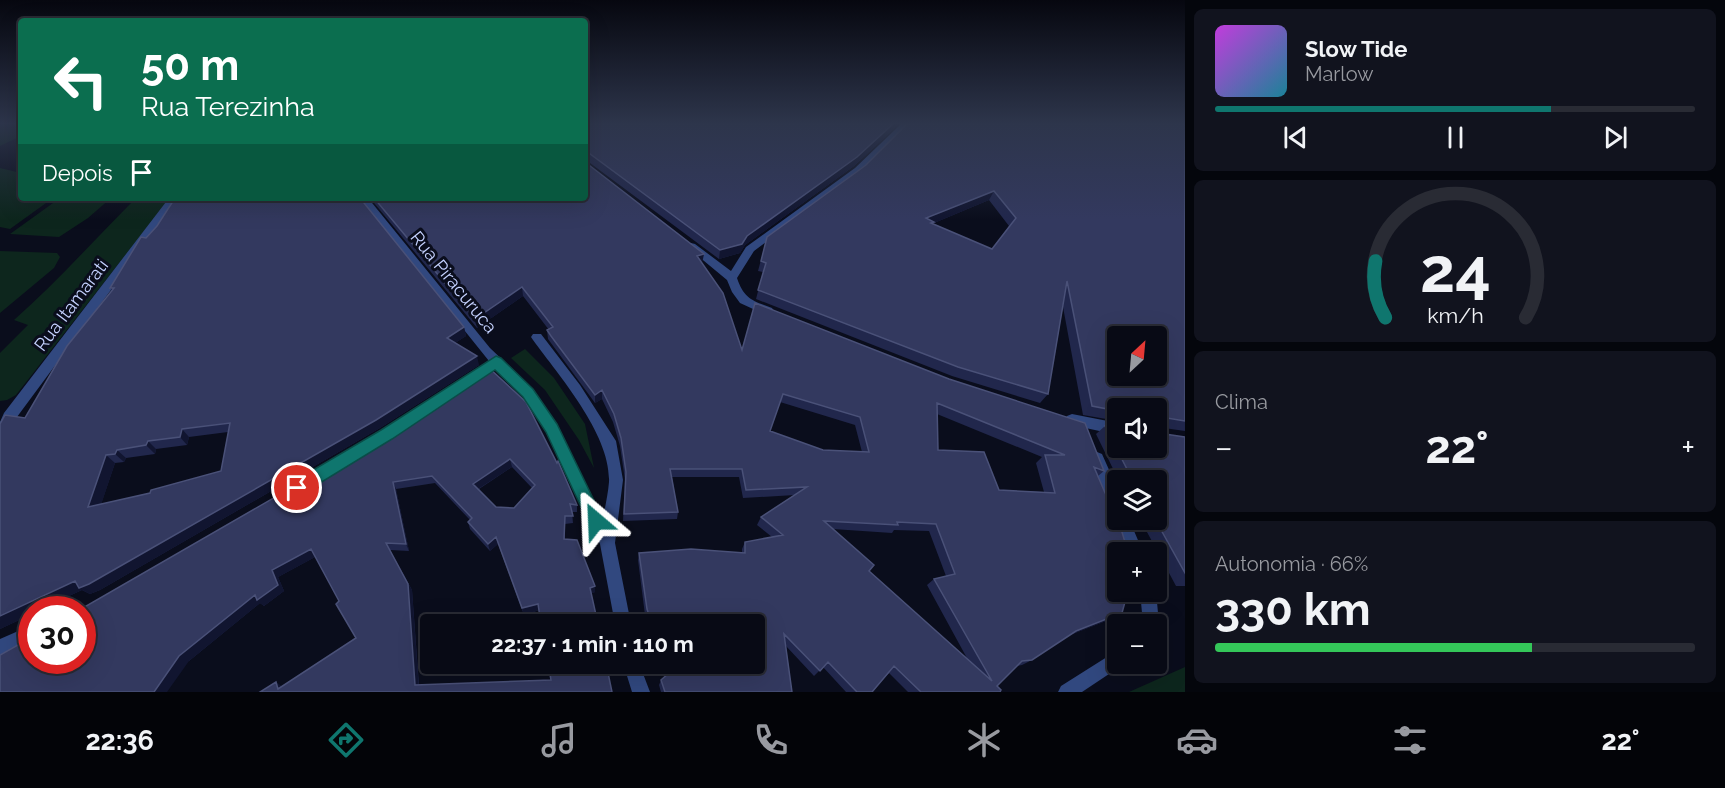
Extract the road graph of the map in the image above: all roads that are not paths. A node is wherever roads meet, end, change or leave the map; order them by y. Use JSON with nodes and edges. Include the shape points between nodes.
{"nodes":[{"id":1,"x":872,"y":155,"type":"edge"},
{"id":2,"x":172,"y":201,"type":"edge"},
{"id":3,"x":365,"y":201,"type":"edge"},
{"id":4,"x":686,"y":243,"type":"edge"},
{"id":5,"x":732,"y":278,"type":"junction"},
{"id":6,"x":775,"y":314,"type":"edge"},
{"id":7,"x":537,"y":338,"type":"dead end"},
{"id":8,"x":496,"y":362,"type":"junction"},
{"id":9,"x":5,"y":417,"type":"edge"},
{"id":10,"x":1060,"y":417,"type":"edge"},
{"id":11,"x":404,"y":422,"type":"edge"},
{"id":12,"x":1107,"y":431,"type":"edge"},
{"id":13,"x":0,"y":435,"type":"edge"},
{"id":14,"x":1087,"y":435,"type":"junction"},
{"id":15,"x":1107,"y":483,"type":"edge"},
{"id":16,"x":607,"y":543,"type":"junction"},
{"id":17,"x":621,"y":614,"type":"edge"},
{"id":18,"x":18,"y":639,"type":"edge"},
{"id":19,"x":0,"y":647,"type":"edge"},
{"id":20,"x":1107,"y":665,"type":"edge"},
{"id":21,"x":635,"y":674,"type":"edge"},
{"id":22,"x":641,"y":692,"type":"edge"},
{"id":23,"x":1066,"y":692,"type":"edge"}],
"edges":[{"from":1,"to":5,"type":"street","via":[[858,170],[750,249]]},
{"from":2,"to":9,"type":"street","name":"Rua Itamarati"},
{"from":3,"to":8,"type":"street","name":"Rua Piracuruca"},
{"from":4,"to":5,"type":"street"},
{"from":5,"to":6,"type":"street","via":[[742,301]]},
{"from":7,"to":16,"type":"street","via":[[609,441],[615,480]]},
{"from":8,"to":11,"type":"street"},
{"from":8,"to":16,"type":"street","name":"Rua Piracuruca","via":[[528,393],[552,428]]},
{"from":9,"to":13,"type":"street","name":"Rua Itamarati"},
{"from":10,"to":14,"type":"street"},
{"from":12,"to":14,"type":"street"},
{"from":14,"to":15,"type":"street"},
{"from":16,"to":17,"type":"street"},
{"from":18,"to":19,"type":"street"},
{"from":20,"to":23,"type":"street"},
{"from":21,"to":22,"type":"street"}]}
